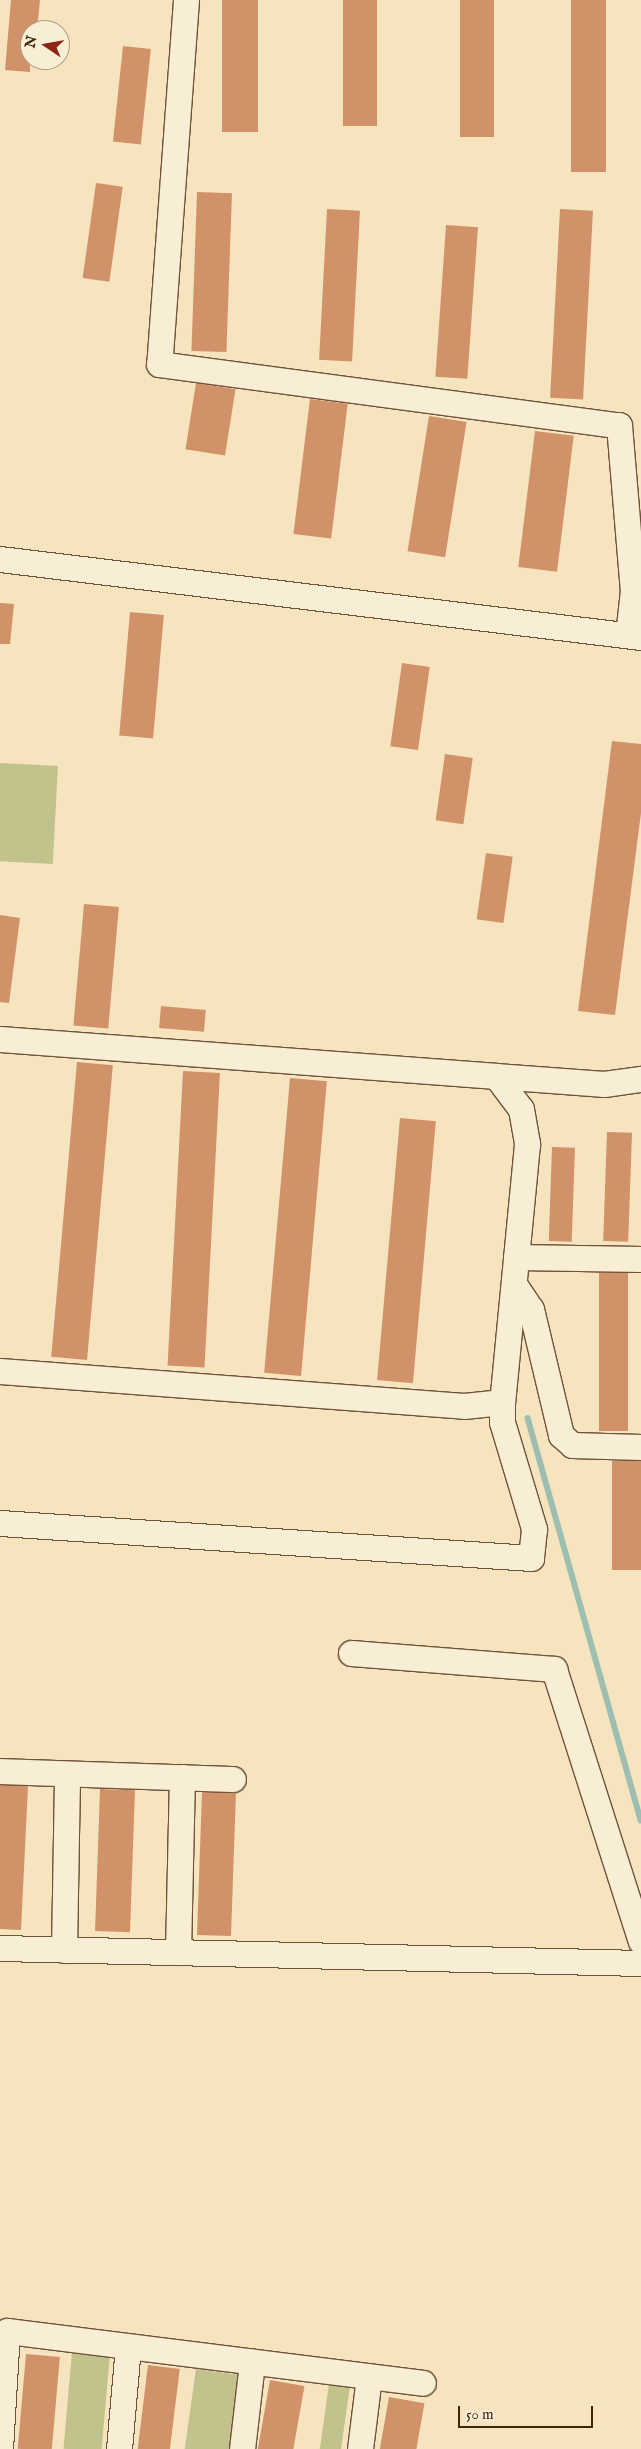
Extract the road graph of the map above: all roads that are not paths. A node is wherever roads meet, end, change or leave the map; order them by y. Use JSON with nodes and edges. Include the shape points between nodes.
{"nodes":[{"id":1,"x":186,"y":0,"type":"edge"},
{"id":2,"x":0,"y":559,"type":"edge"},
{"id":3,"x":635,"y":569,"type":"edge"},
{"id":4,"x":634,"y":636,"type":"edge"},
{"id":5,"x":0,"y":1039,"type":"edge"},
{"id":6,"x":496,"y":1076,"type":"junction"},
{"id":7,"x":641,"y":1079,"type":"edge"},
{"id":8,"x":516,"y":1257,"type":"junction"},
{"id":9,"x":641,"y":1259,"type":"edge"},
{"id":10,"x":514,"y":1284,"type":"junction"},
{"id":11,"x":0,"y":1371,"type":"edge"},
{"id":12,"x":502,"y":1402,"type":"junction"},
{"id":13,"x":641,"y":1447,"type":"edge"},
{"id":14,"x":0,"y":1523,"type":"edge"},
{"id":15,"x":351,"y":1653,"type":"dead end"},
{"id":16,"x":0,"y":1771,"type":"edge"},
{"id":17,"x":67,"y":1774,"type":"junction"},
{"id":18,"x":182,"y":1777,"type":"junction"},
{"id":19,"x":233,"y":1778,"type":"dead end"},
{"id":20,"x":641,"y":1941,"type":"edge"},
{"id":21,"x":0,"y":1948,"type":"edge"},
{"id":22,"x":64,"y":1950,"type":"junction"},
{"id":23,"x":178,"y":1952,"type":"junction"},
{"id":24,"x":641,"y":1963,"type":"edge"},
{"id":25,"x":128,"y":2346,"type":"junction"},
{"id":26,"x":252,"y":2362,"type":"junction"},
{"id":27,"x":369,"y":2377,"type":"junction"},
{"id":28,"x":1,"y":2380,"type":"edge"},
{"id":29,"x":423,"y":2384,"type":"dead end"},
{"id":30,"x":0,"y":2449,"type":"edge"},
{"id":31,"x":119,"y":2449,"type":"edge"},
{"id":32,"x":242,"y":2449,"type":"edge"},
{"id":33,"x":360,"y":2449,"type":"edge"}],
"edges":[{"from":1,"to":3,"type":"street","via":[[160,364],[619,425]]},
{"from":2,"to":4,"type":"street"},
{"from":3,"to":4,"type":"street"},
{"from":5,"to":6,"type":"street"},
{"from":6,"to":7,"type":"street","via":[[604,1084]]},
{"from":6,"to":8,"type":"street","via":[[521,1109],[527,1144]]},
{"from":8,"to":9,"type":"street"},
{"from":8,"to":10,"type":"street"},
{"from":10,"to":12,"type":"street"},
{"from":10,"to":13,"type":"street","via":[[531,1309],[561,1434],[572,1445]]},
{"from":11,"to":12,"type":"street","via":[[464,1406]]},
{"from":12,"to":14,"type":"street","via":[[502,1422],[534,1529],[531,1558]]},
{"from":15,"to":20,"type":"street","via":[[554,1669]]},
{"from":16,"to":17,"type":"street"},
{"from":17,"to":18,"type":"street"},
{"from":17,"to":22,"type":"street"},
{"from":18,"to":19,"type":"street"},
{"from":18,"to":23,"type":"street"},
{"from":21,"to":22,"type":"street"},
{"from":22,"to":23,"type":"street"},
{"from":23,"to":24,"type":"street"},
{"from":25,"to":26,"type":"street"},
{"from":25,"to":28,"type":"street","via":[[7,2331]]},
{"from":25,"to":31,"type":"street"},
{"from":26,"to":27,"type":"street"},
{"from":26,"to":32,"type":"street"},
{"from":27,"to":29,"type":"street"},
{"from":27,"to":33,"type":"street"},
{"from":28,"to":30,"type":"street"}]}
